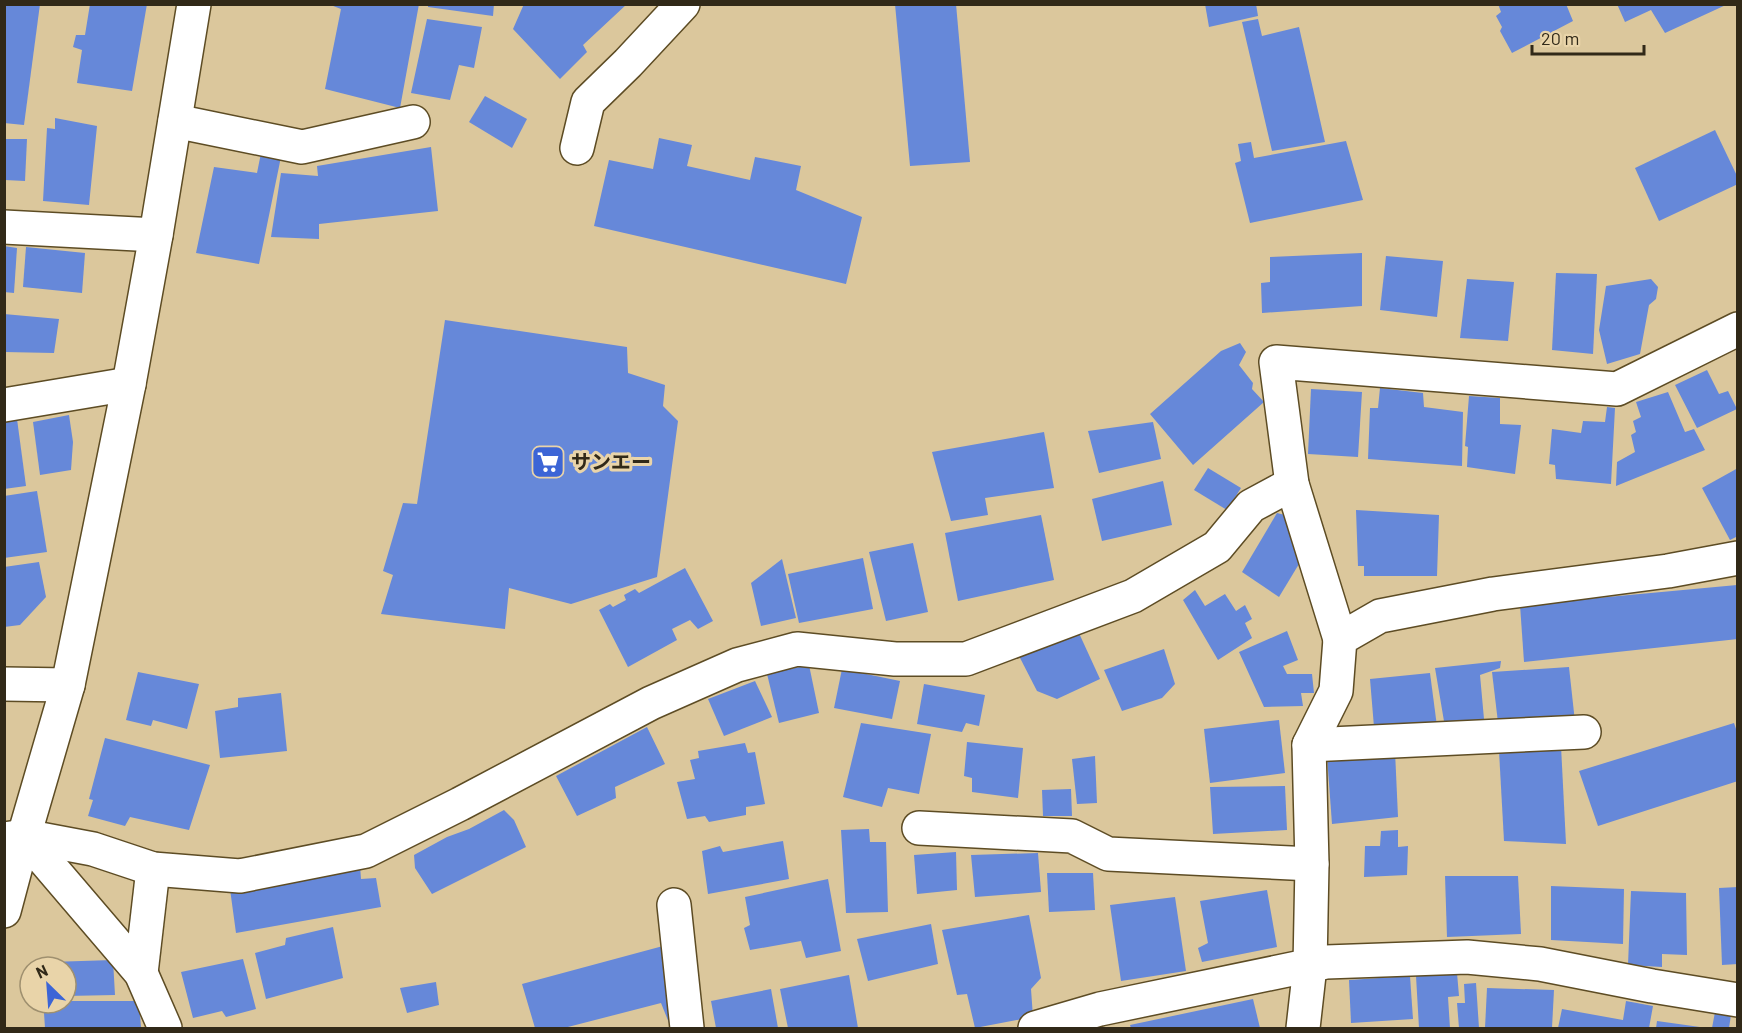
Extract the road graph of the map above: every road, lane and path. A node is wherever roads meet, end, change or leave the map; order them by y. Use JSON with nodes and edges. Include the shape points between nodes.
{"nodes":[{"id":1,"x":194,"y":4,"type":"edge"},
{"id":2,"x":683,"y":4,"type":"edge"},
{"id":3,"x":175,"y":121,"type":"junction"},
{"id":4,"x":413,"y":122,"type":"dead end"},
{"id":5,"x":578,"y":148,"type":"dead end"},
{"id":6,"x":4,"y":227,"type":"edge"},
{"id":7,"x":156,"y":235,"type":"junction"},
{"id":8,"x":1737,"y":329,"type":"edge"},
{"id":9,"x":129,"y":384,"type":"junction"},
{"id":10,"x":4,"y":405,"type":"edge"},
{"id":11,"x":1292,"y":484,"type":"junction"},
{"id":12,"x":1737,"y":558,"type":"edge"},
{"id":13,"x":1340,"y":639,"type":"junction"},
{"id":14,"x":4,"y":684,"type":"edge"},
{"id":15,"x":68,"y":685,"type":"junction"},
{"id":16,"x":1584,"y":732,"type":"dead end"},
{"id":17,"x":1309,"y":745,"type":"junction"},
{"id":18,"x":919,"y":828,"type":"dead end"},
{"id":19,"x":14,"y":838,"type":"edge"},
{"id":20,"x":1312,"y":864,"type":"junction"},
{"id":21,"x":153,"y":868,"type":"junction"},
{"id":22,"x":674,"y":905,"type":"dead end"},
{"id":23,"x":4,"y":911,"type":"edge"},
{"id":24,"x":1310,"y":966,"type":"junction"},
{"id":25,"x":141,"y":974,"type":"junction"},
{"id":26,"x":1737,"y":1000,"type":"edge"},
{"id":27,"x":165,"y":1029,"type":"edge"},
{"id":28,"x":687,"y":1029,"type":"edge"},
{"id":29,"x":1035,"y":1029,"type":"edge"},
{"id":30,"x":1303,"y":1029,"type":"edge"}],
"edges":[{"from":1,"to":3,"type":"street"},
{"from":2,"to":5,"type":"street","via":[[588,102]]},
{"from":3,"to":4,"type":"street","via":[[302,147]]},
{"from":3,"to":7,"type":"street"},
{"from":6,"to":7,"type":"street"},
{"from":7,"to":9,"type":"street"},
{"from":8,"to":11,"type":"street","via":[[1617,389],[1276,362]]},
{"from":9,"to":10,"type":"street"},
{"from":9,"to":15,"type":"street"},
{"from":11,"to":13,"type":"street"},
{"from":11,"to":21,"type":"street","via":[[1251,506],[1217,547],[1133,596],[966,658],[895,658],[797,650],[737,665],[651,703],[366,851],[240,876]]},
{"from":12,"to":13,"type":"street","via":[[1493,594],[1380,616]]},
{"from":13,"to":17,"type":"street","via":[[1336,691]]},
{"from":14,"to":15,"type":"street"},
{"from":15,"to":19,"type":"street"},
{"from":16,"to":17,"type":"street"},
{"from":17,"to":20,"type":"street"},
{"from":18,"to":20,"type":"street","via":[[1072,836],[1108,854]]},
{"from":19,"to":21,"type":"street","via":[[93,849]]},
{"from":19,"to":23,"type":"street"},
{"from":19,"to":25,"type":"street"},
{"from":20,"to":24,"type":"street"},
{"from":21,"to":25,"type":"street"},
{"from":22,"to":28,"type":"street"},
{"from":24,"to":26,"type":"street","via":[[1326,962],[1467,957],[1540,964]]},
{"from":24,"to":29,"type":"street","via":[[1100,1009]]},
{"from":24,"to":30,"type":"street"},
{"from":25,"to":27,"type":"street"}]}
